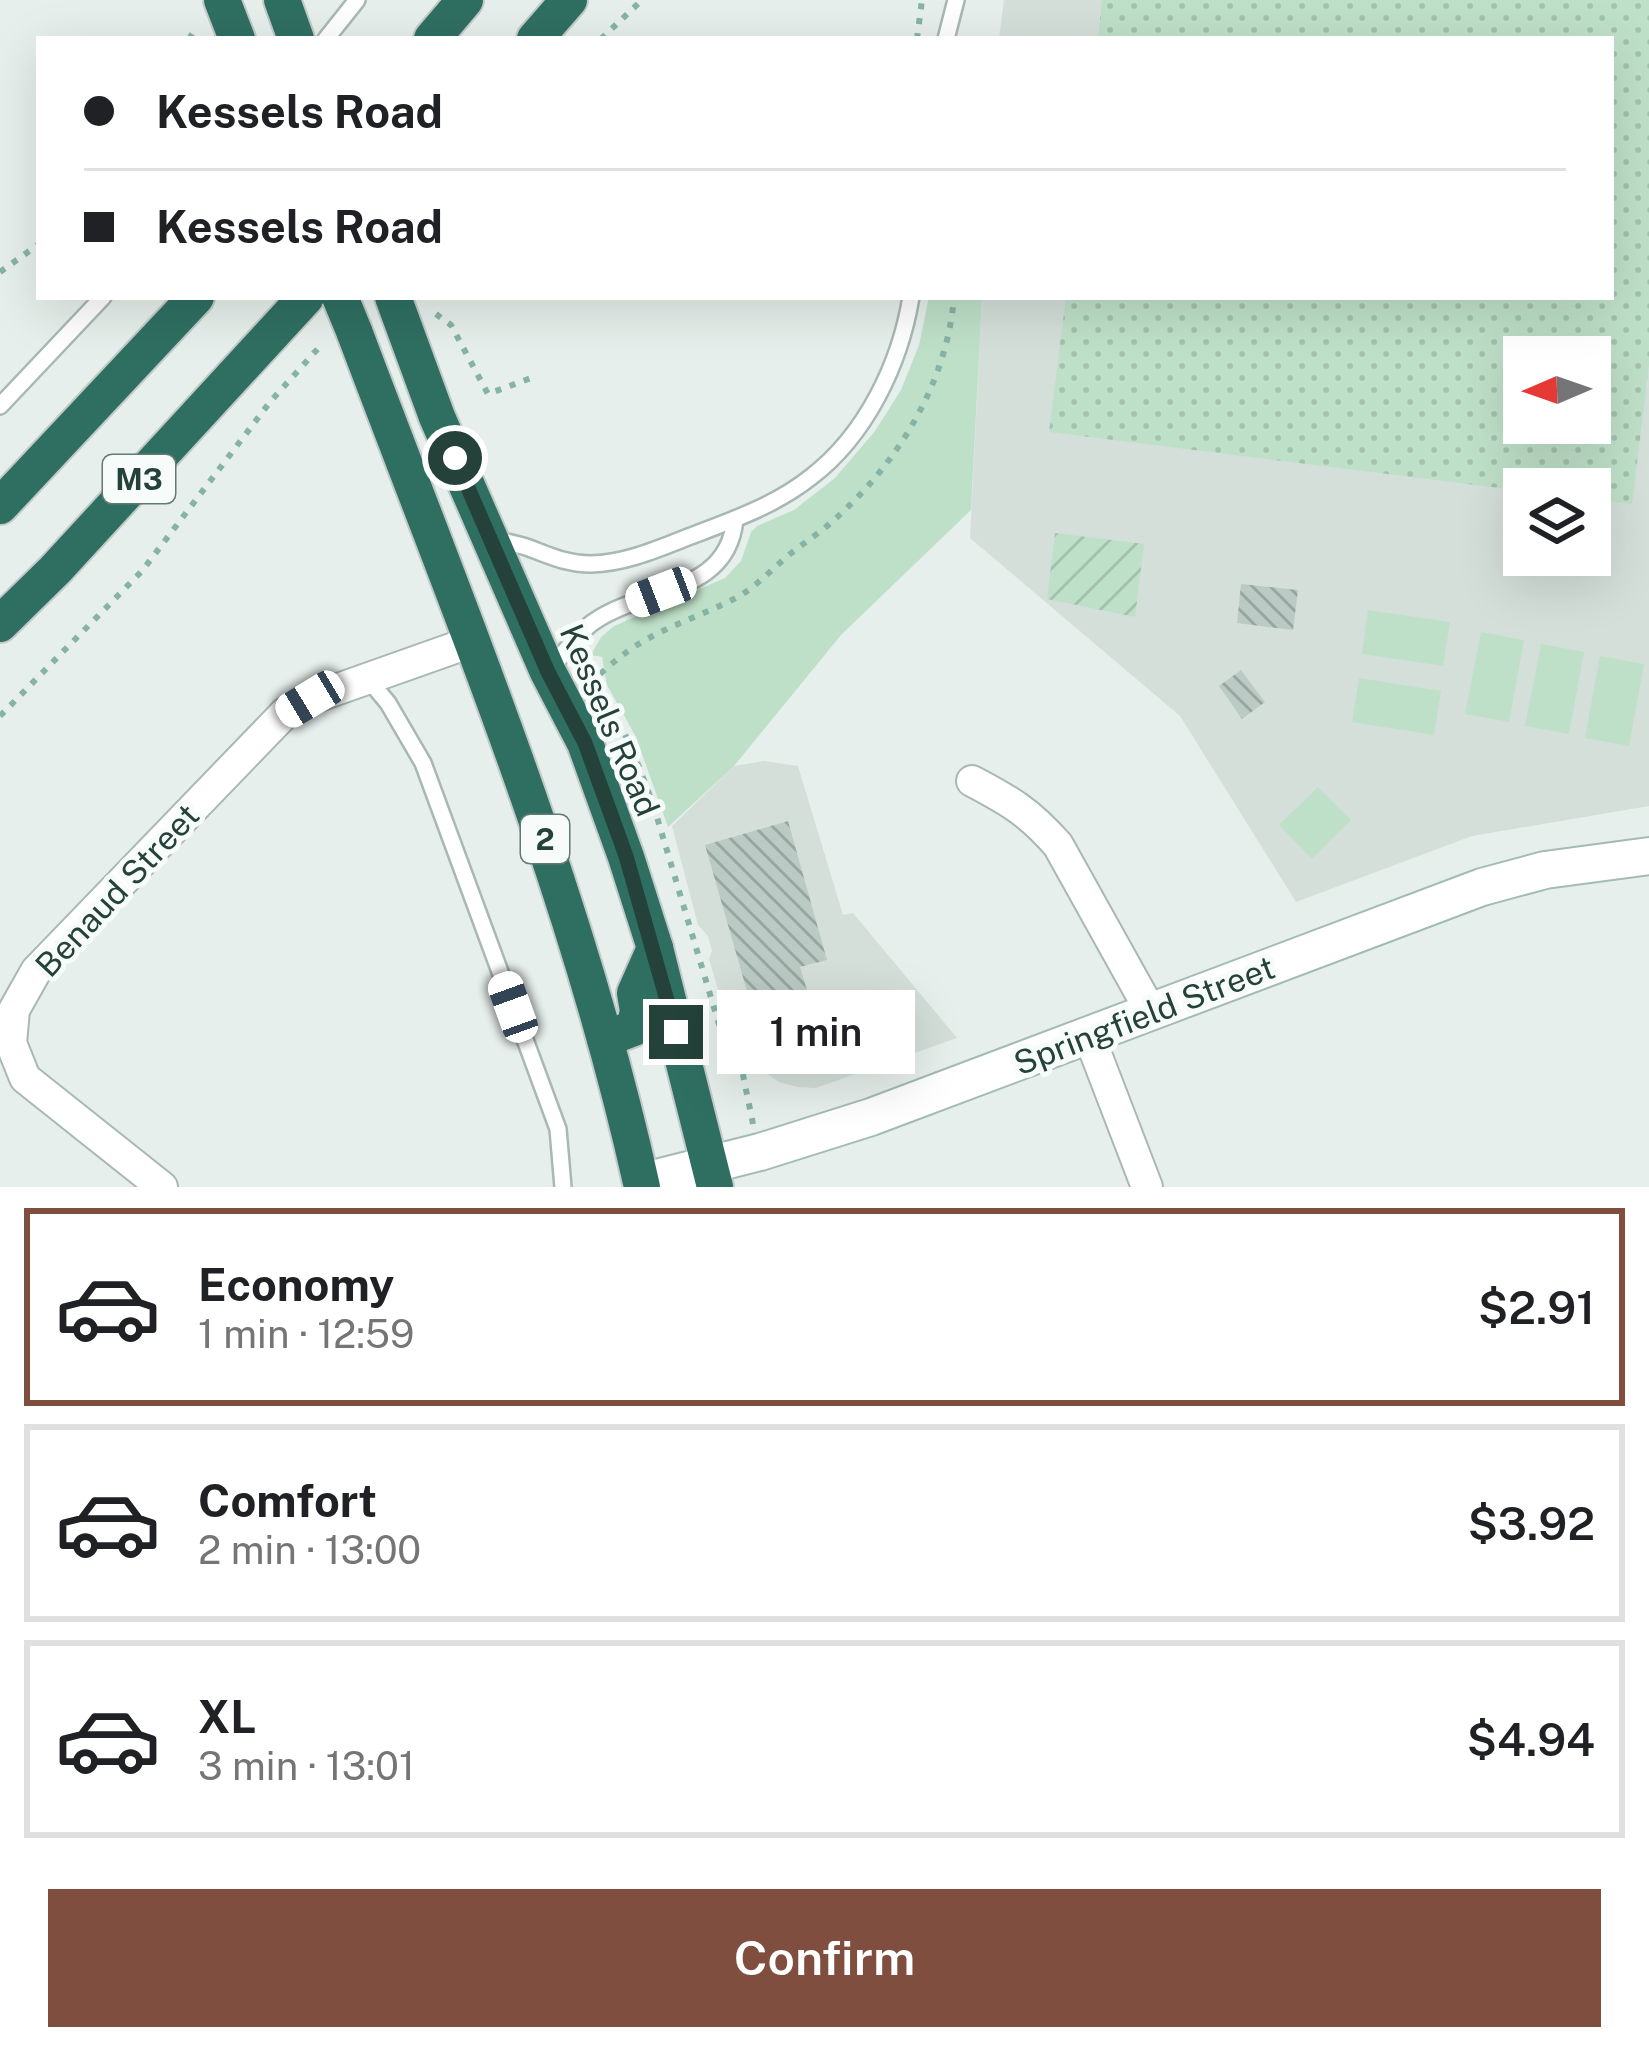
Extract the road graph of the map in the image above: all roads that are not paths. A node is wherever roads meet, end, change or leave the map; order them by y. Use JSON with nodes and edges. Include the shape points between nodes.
{"nodes":[{"id":1,"x":222,"y":0,"type":"edge"},
{"id":2,"x":357,"y":0,"type":"edge"},
{"id":3,"x":465,"y":0,"type":"edge"},
{"id":4,"x":569,"y":0,"type":"edge"},
{"id":5,"x":956,"y":0,"type":"edge"},
{"id":6,"x":236,"y":36,"type":"edge"},
{"id":7,"x":328,"y":36,"type":"edge"},
{"id":8,"x":434,"y":36,"type":"edge"},
{"id":9,"x":538,"y":36,"type":"edge"},
{"id":10,"x":947,"y":36,"type":"edge"},
{"id":11,"x":100,"y":300,"type":"edge"},
{"id":12,"x":193,"y":300,"type":"edge"},
{"id":13,"x":303,"y":300,"type":"edge"},
{"id":14,"x":394,"y":300,"type":"edge"},
{"id":15,"x":910,"y":300,"type":"edge"},
{"id":16,"x":342,"y":320,"type":"edge"},
{"id":17,"x":0,"y":406,"type":"edge"},
{"id":18,"x":0,"y":506,"type":"edge"},
{"id":19,"x":735,"y":519,"type":"junction"},
{"id":20,"x":491,"y":539,"type":"junction"},
{"id":21,"x":0,"y":625,"type":"edge"},
{"id":22,"x":471,"y":642,"type":"junction"},
{"id":23,"x":548,"y":672,"type":"junction"},
{"id":24,"x":368,"y":678,"type":"junction"},
{"id":25,"x":972,"y":781,"type":"dead end"},
{"id":26,"x":1649,"y":856,"type":"edge"},
{"id":27,"x":655,"y":948,"type":"junction"},
{"id":28,"x":1151,"y":1012,"type":"junction"},
{"id":29,"x":1089,"y":1036,"type":"junction"},
{"id":30,"x":605,"y":1039,"type":"junction"},
{"id":31,"x":713,"y":1176,"type":"edge"},
{"id":32,"x":641,"y":1185,"type":"edge"},
{"id":33,"x":162,"y":1187,"type":"edge"},
{"id":34,"x":563,"y":1187,"type":"edge"},
{"id":35,"x":1147,"y":1187,"type":"edge"}],
"edges":[{"from":1,"to":6,"type":"highway"},
{"from":2,"to":7,"type":"lane"},
{"from":3,"to":8,"type":"highway"},
{"from":4,"to":9,"type":"highway"},
{"from":5,"to":10,"type":"lane"},
{"from":11,"to":17,"type":"lane"},
{"from":12,"to":18,"type":"highway","number":"M3"},
{"from":13,"to":21,"type":"highway","number":"M3"},
{"from":14,"to":20,"type":"highway","name":"Kessels Road","number":"2"},
{"from":15,"to":19,"type":"lane","via":[[886,380],[841,449],[812,477]]},
{"from":16,"to":22,"type":"highway","number":"2"},
{"from":19,"to":20,"type":"lane","via":[[612,562],[568,562]]},
{"from":19,"to":23,"type":"lane","via":[[716,566],[593,622]]},
{"from":20,"to":23,"type":"highway","name":"Kessels Road","number":"2"},
{"from":22,"to":24,"type":"street","name":"Benaud Street"},
{"from":22,"to":30,"type":"highway","number":"2","via":[[539,821]]},
{"from":23,"to":27,"type":"highway","name":"Kessels Road","number":"2","via":[[585,743]]},
{"from":24,"to":33,"type":"street","name":"Benaud Street","via":[[285,713],[36,971],[14,1010],[10,1043],[25,1078]]},
{"from":24,"to":34,"type":"lane","via":[[423,763],[558,1129]]},
{"from":25,"to":28,"type":"street","via":[[1017,804],[1058,845]]},
{"from":26,"to":28,"type":"street","name":"Springfield Street","via":[[1482,887]]},
{"from":27,"to":30,"type":"highway","via":[[635,993],[634,1028]]},
{"from":27,"to":31,"type":"highway","name":"Kessels Road","number":"2"},
{"from":28,"to":29,"type":"street","name":"Springfield Street"},
{"from":29,"to":31,"type":"street","name":"Springfield Street"},
{"from":29,"to":35,"type":"street"},
{"from":30,"to":32,"type":"highway","number":"2"},
{"from":31,"to":32,"type":"street","name":"Springfield Street"}]}
